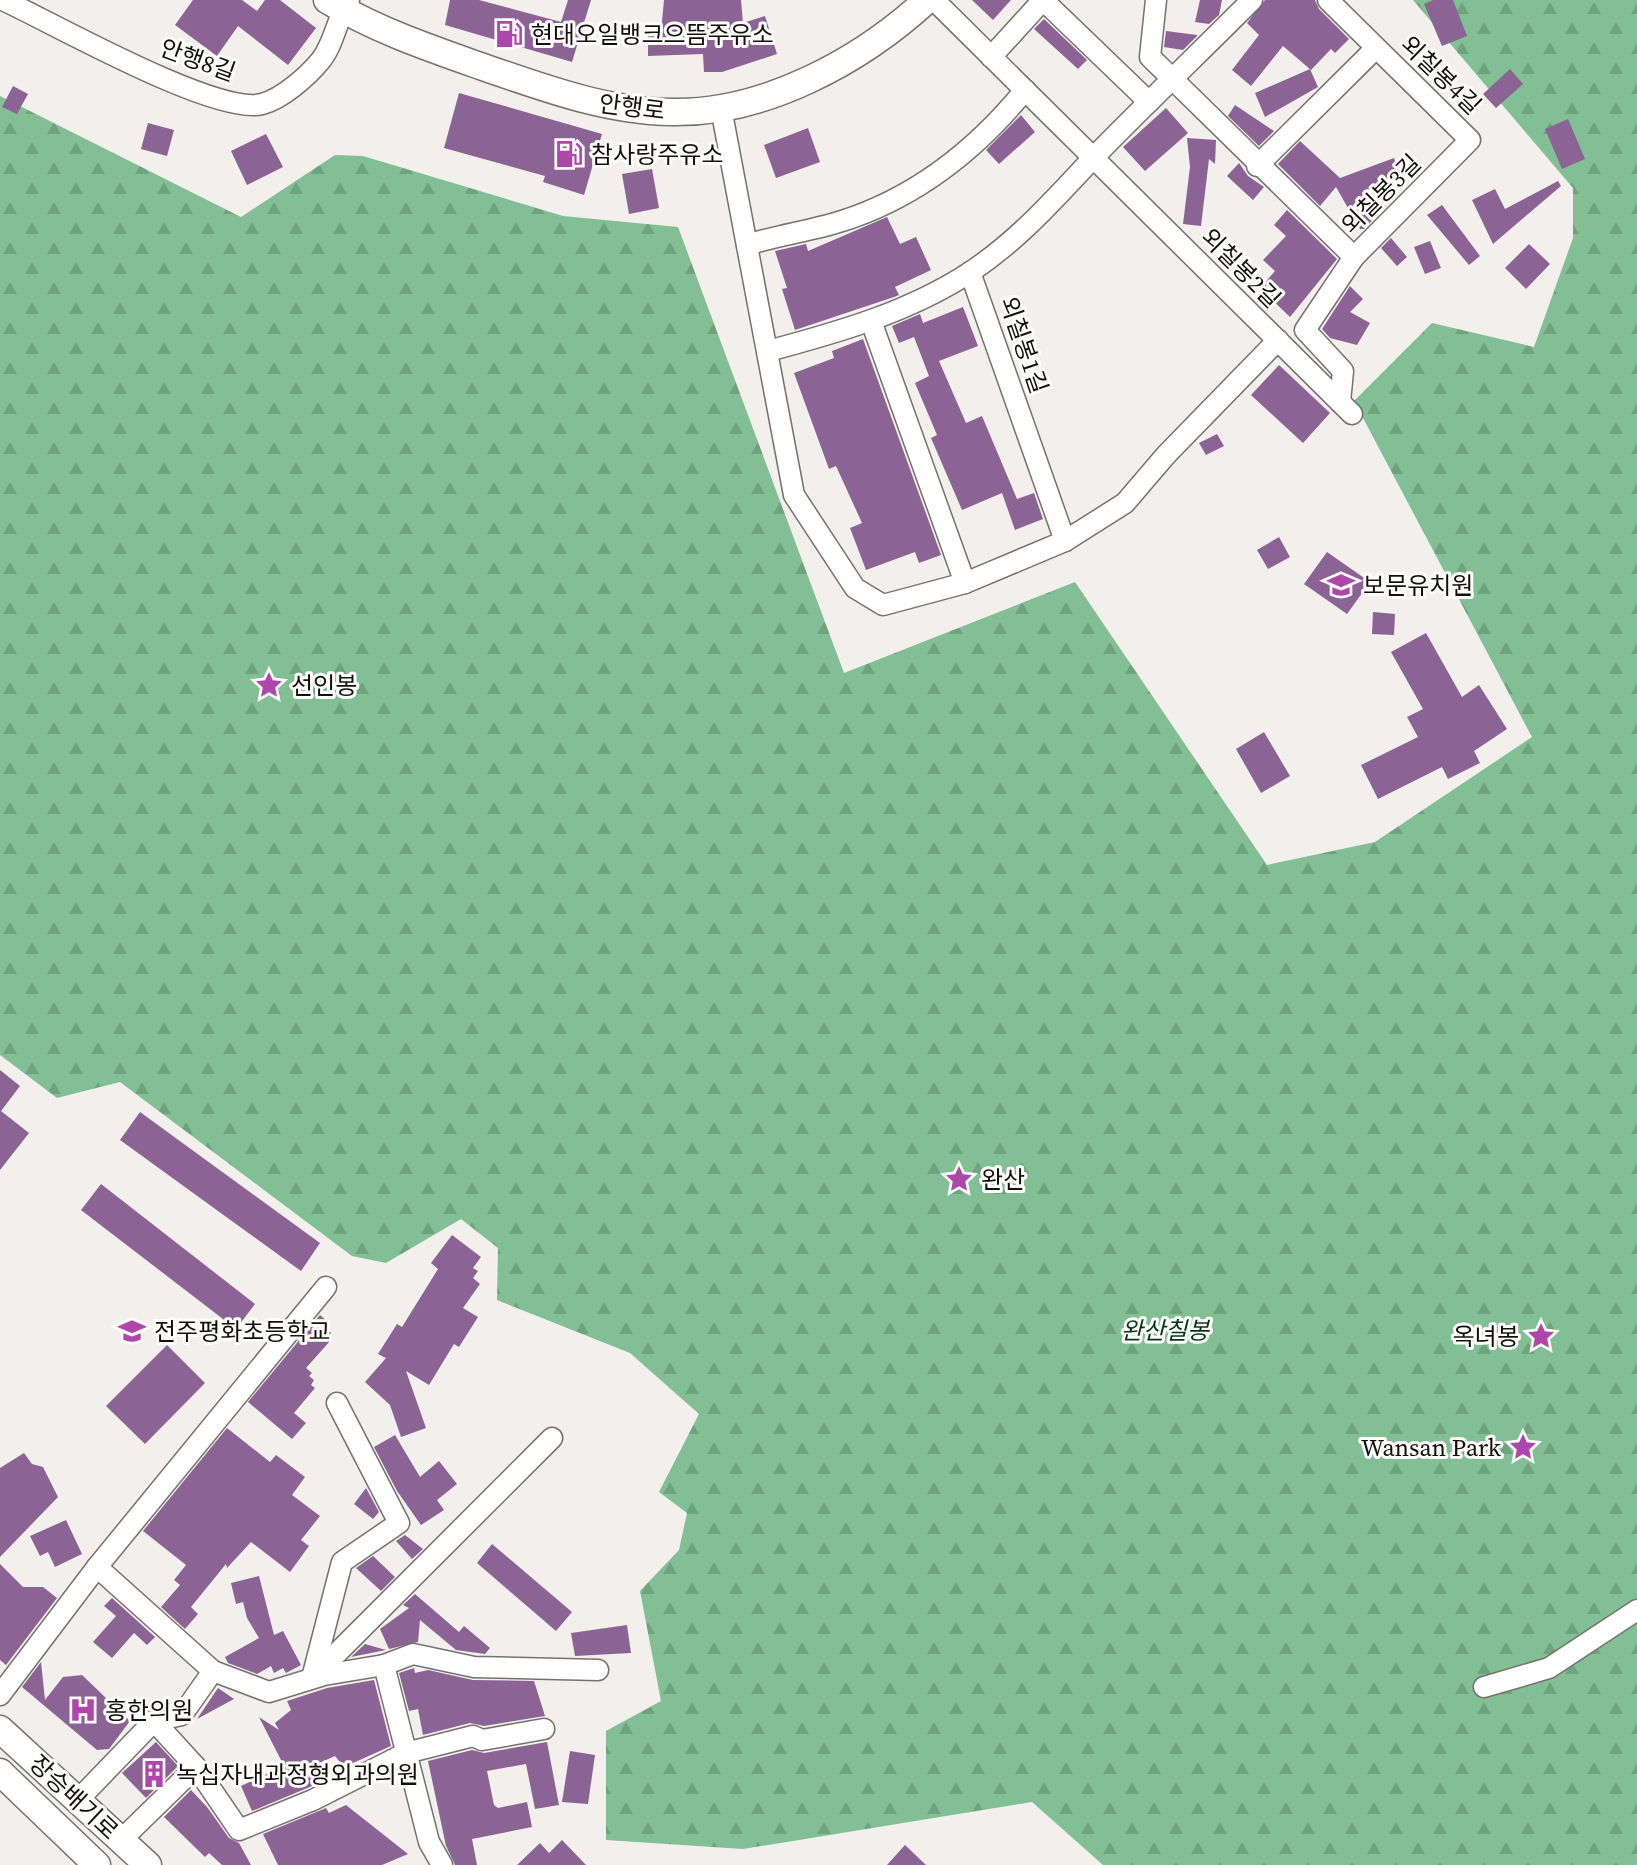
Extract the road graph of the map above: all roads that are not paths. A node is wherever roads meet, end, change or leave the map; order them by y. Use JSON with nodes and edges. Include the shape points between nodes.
{"nodes":[{"id":1,"x":927,"y":0,"type":"edge"},
{"id":2,"x":934,"y":0,"type":"edge"},
{"id":3,"x":1043,"y":0,"type":"edge"},
{"id":4,"x":1156,"y":0,"type":"edge"},
{"id":5,"x":1252,"y":0,"type":"edge"},
{"id":6,"x":1328,"y":0,"type":"edge"},
{"id":7,"x":8,"y":1,"type":"edge"},
{"id":8,"x":340,"y":3,"type":"edge"},
{"id":9,"x":1376,"y":48,"type":"junction"},
{"id":10,"x":991,"y":57,"type":"junction"},
{"id":11,"x":1171,"y":80,"type":"junction"},
{"id":12,"x":1025,"y":90,"type":"junction"},
{"id":13,"x":1149,"y":102,"type":"junction"},
{"id":14,"x":721,"y":108,"type":"junction"},
{"id":15,"x":1470,"y":140,"type":"joint"},
{"id":16,"x":1094,"y":158,"type":"junction"},
{"id":17,"x":1257,"y":166,"type":"junction"},
{"id":18,"x":747,"y":245,"type":"junction"},
{"id":19,"x":1354,"y":257,"type":"junction"},
{"id":20,"x":970,"y":272,"type":"junction"},
{"id":21,"x":871,"y":321,"type":"junction"},
{"id":22,"x":1278,"y":340,"type":"junction"},
{"id":23,"x":768,"y":351,"type":"junction"},
{"id":24,"x":1065,"y":541,"type":"junction"},
{"id":25,"x":965,"y":583,"type":"junction"},
{"id":26,"x":326,"y":1287,"type":"dead end"},
{"id":27,"x":337,"y":1403,"type":"dead end"},
{"id":28,"x":552,"y":1438,"type":"dead end"},
{"id":29,"x":97,"y":1567,"type":"junction"},
{"id":30,"x":1637,"y":1610,"type":"edge"},
{"id":31,"x":384,"y":1665,"type":"junction"},
{"id":32,"x":598,"y":1670,"type":"dead end"},
{"id":33,"x":213,"y":1671,"type":"junction"},
{"id":34,"x":312,"y":1678,"type":"junction"},
{"id":35,"x":1484,"y":1687,"type":"dead end"},
{"id":36,"x":0,"y":1695,"type":"edge"},
{"id":37,"x":154,"y":1721,"type":"junction"},
{"id":38,"x":0,"y":1729,"type":"edge"},
{"id":39,"x":544,"y":1729,"type":"dead end"},
{"id":40,"x":406,"y":1753,"type":"junction"},
{"id":41,"x":196,"y":1767,"type":"junction"},
{"id":42,"x":0,"y":1772,"type":"edge"},
{"id":43,"x":77,"y":1801,"type":"junction"},
{"id":44,"x":121,"y":1840,"type":"junction"},
{"id":45,"x":97,"y":1865,"type":"edge"},
{"id":46,"x":148,"y":1865,"type":"edge"},
{"id":47,"x":442,"y":1865,"type":"edge"}],
"edges":[{"from":1,"to":14,"type":"street","name":"안행로","via":[[868,50],[803,84]]},
{"from":2,"to":10,"type":"street","name":"외칠봉2길"},
{"from":3,"to":10,"type":"street"},
{"from":3,"to":13,"type":"street"},
{"from":4,"to":11,"type":"street","name":"외칠봉3길","via":[[1150,57]]},
{"from":5,"to":11,"type":"street"},
{"from":6,"to":9,"type":"street","name":"외칠봉4길"},
{"from":7,"to":8,"type":"street","name":"안행8길","via":[[90,47],[212,96],[259,105],[285,91],[322,59]]},
{"from":8,"to":14,"type":"street","name":"안행로","via":[[466,61],[581,100],[673,112]]},
{"from":9,"to":15,"type":"street","name":"외칠봉4길"},
{"from":9,"to":17,"type":"street","name":"외칠봉4길"},
{"from":10,"to":12,"type":"street","name":"외칠봉2길"},
{"from":11,"to":13,"type":"street"},
{"from":11,"to":17,"type":"street","name":"외칠봉3길"},
{"from":12,"to":16,"type":"street","name":"외칠봉2길"},
{"from":12,"to":18,"type":"street","via":[[957,160],[883,205]]},
{"from":13,"to":16,"type":"street"},
{"from":14,"to":18,"type":"street"},
{"from":15,"to":19,"type":"street","name":"외칠봉3길"},
{"from":16,"to":20,"type":"street","via":[[1057,201]]},
{"from":16,"to":22,"type":"street","name":"외칠봉2길"},
{"from":17,"to":19,"type":"street","name":"외칠봉3길"},
{"from":18,"to":23,"type":"street"},
{"from":19,"to":22,"type":"street","name":"외칠봉2길","via":[[1305,330],[1343,371],[1346,408]]},
{"from":20,"to":21,"type":"street"},
{"from":20,"to":24,"type":"street","name":"외칠봉1길"},
{"from":21,"to":23,"type":"street"},
{"from":21,"to":25,"type":"street"},
{"from":22,"to":24,"type":"street","via":[[1125,503]]},
{"from":23,"to":25,"type":"street","via":[[794,495],[855,588],[883,605]]},
{"from":24,"to":25,"type":"street"},
{"from":26,"to":29,"type":"street"},
{"from":27,"to":34,"type":"street","via":[[399,1523],[342,1562]]},
{"from":28,"to":34,"type":"street"},
{"from":29,"to":33,"type":"street"},
{"from":29,"to":36,"type":"street"},
{"from":30,"to":35,"type":"street","via":[[1549,1668]]},
{"from":31,"to":32,"type":"street","via":[[413,1654],[474,1667]]},
{"from":31,"to":34,"type":"street"},
{"from":31,"to":40,"type":"street"},
{"from":33,"to":34,"type":"street","via":[[269,1692]]},
{"from":33,"to":37,"type":"street","via":[[182,1715]]},
{"from":37,"to":41,"type":"street"},
{"from":37,"to":43,"type":"street"},
{"from":38,"to":43,"type":"street","name":"장승배기로"},
{"from":39,"to":40,"type":"street","via":[[482,1740],[473,1736]]},
{"from":40,"to":41,"type":"street","via":[[239,1830]]},
{"from":40,"to":47,"type":"street","via":[[429,1842]]},
{"from":41,"to":44,"type":"street"},
{"from":42,"to":45,"type":"street","name":"장승배기로"},
{"from":43,"to":44,"type":"street","name":"장승배기로"},
{"from":44,"to":46,"type":"street","name":"장승배기로"}]}
